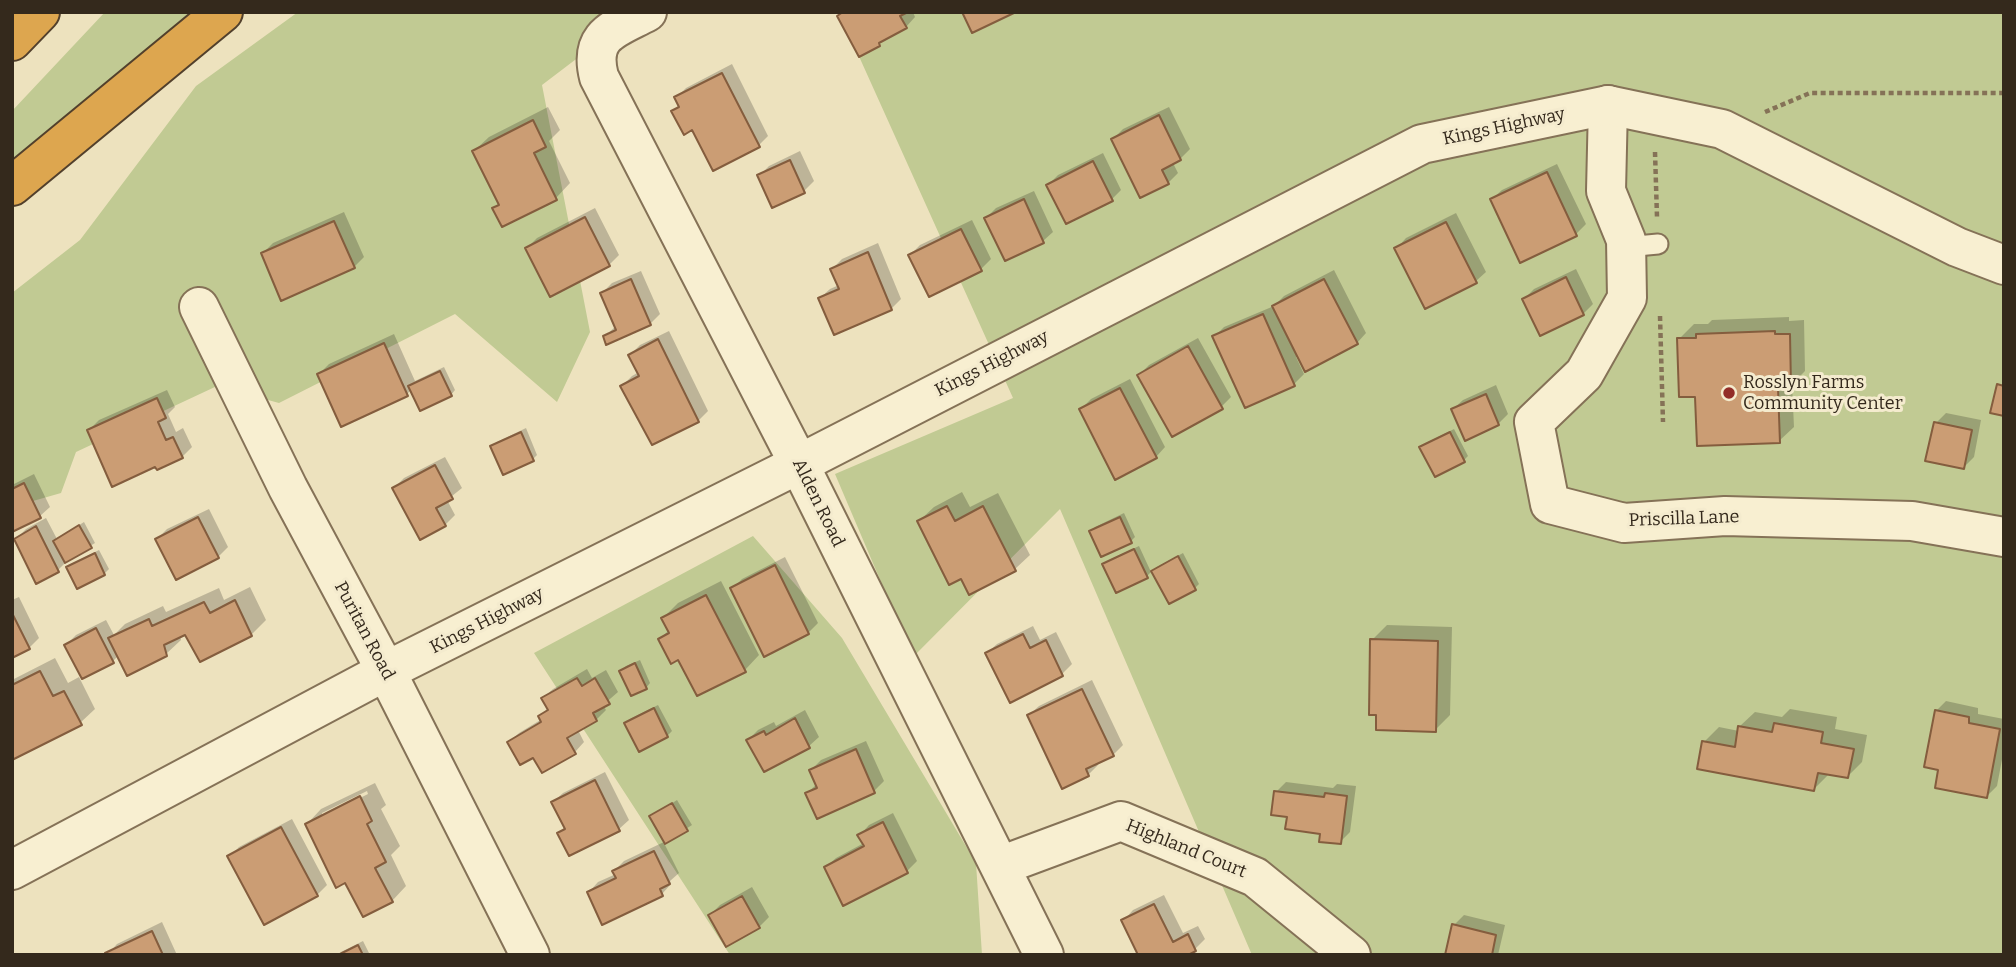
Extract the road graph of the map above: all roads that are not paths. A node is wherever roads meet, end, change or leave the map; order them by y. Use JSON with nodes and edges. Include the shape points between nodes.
{"nodes":[{"id":1,"x":40,"y":12,"type":"edge"},
{"id":2,"x":223,"y":12,"type":"edge"},
{"id":3,"x":648,"y":12,"type":"edge"},
{"id":4,"x":12,"y":41,"type":"edge"},
{"id":5,"x":1608,"y":105,"type":"junction"},
{"id":6,"x":12,"y":186,"type":"edge"},
{"id":7,"x":2004,"y":265,"type":"edge"},
{"id":8,"x":199,"y":307,"type":"dead end"},
{"id":9,"x":799,"y":464,"type":"junction"},
{"id":10,"x":2004,"y":537,"type":"edge"},
{"id":11,"x":386,"y":671,"type":"junction"},
{"id":12,"x":1000,"y":866,"type":"junction"},
{"id":13,"x":12,"y":870,"type":"edge"},
{"id":14,"x":530,"y":955,"type":"edge"},
{"id":15,"x":1044,"y":955,"type":"edge"},
{"id":16,"x":1351,"y":955,"type":"edge"}],
"edges":[{"from":1,"to":4,"type":"highway"},
{"from":2,"to":6,"type":"highway"},
{"from":3,"to":9,"type":"street","name":"Alden Road","via":[[602,39],[595,51],[599,77]]},
{"from":5,"to":7,"type":"street","name":"Kings Highway","via":[[1722,129],[1957,247]]},
{"from":5,"to":9,"type":"street","name":"Kings Highway","via":[[1422,144]]},
{"from":5,"to":10,"type":"street","name":"Priscilla Lane","via":[[1606,191],[1626,240],[1642,245],[1627,298],[1584,374],[1534,422],[1550,504],[1624,523],[1725,516],[1912,522]]},
{"from":8,"to":11,"type":"street","name":"Puritan Road","via":[[288,488]]},
{"from":9,"to":11,"type":"street","name":"Kings Highway"},
{"from":9,"to":12,"type":"street","name":"Alden Road"},
{"from":11,"to":13,"type":"street","name":"Kings Highway"},
{"from":11,"to":14,"type":"street","name":"Puritan Road"},
{"from":12,"to":15,"type":"street","name":"Alden Road"},
{"from":12,"to":16,"type":"street","name":"Highland Court","via":[[1121,821],[1255,877]]}]}
